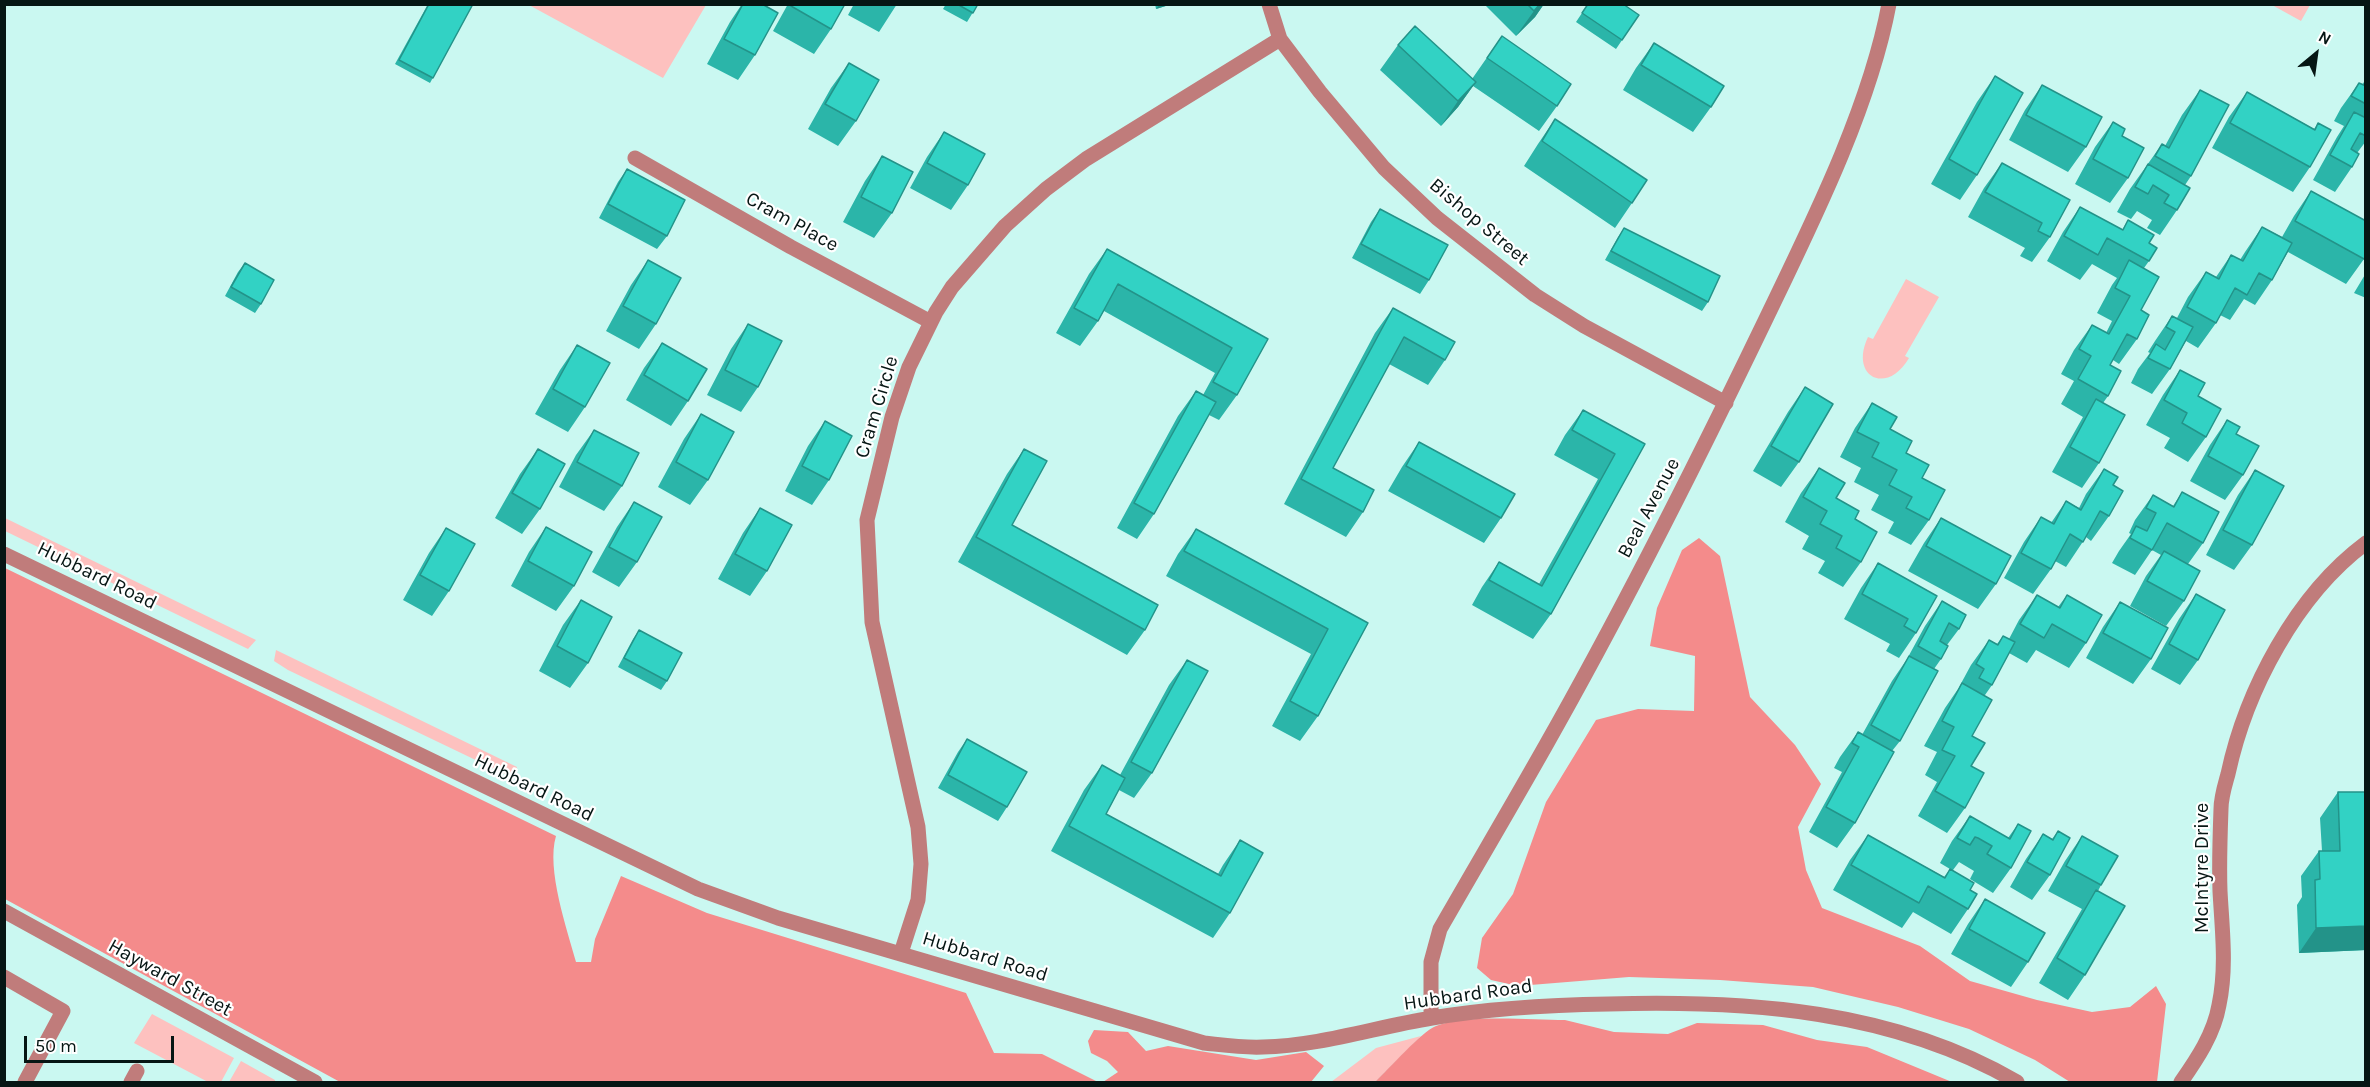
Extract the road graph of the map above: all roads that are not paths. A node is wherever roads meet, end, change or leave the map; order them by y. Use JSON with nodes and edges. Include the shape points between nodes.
{"nodes":[{"id":1,"x":1269,"y":4,"type":"edge"},
{"id":2,"x":1888,"y":4,"type":"edge"},
{"id":3,"x":1280,"y":39,"type":"junction"},
{"id":4,"x":635,"y":158,"type":"dead end"},
{"id":5,"x":931,"y":322,"type":"junction"},
{"id":6,"x":1726,"y":403,"type":"junction"},
{"id":7,"x":2366,"y":543,"type":"edge"},
{"id":8,"x":4,"y":554,"type":"edge"},
{"id":9,"x":4,"y":911,"type":"edge"},
{"id":10,"x":901,"y":953,"type":"junction"},
{"id":11,"x":4,"y":977,"type":"edge"},
{"id":12,"x":1431,"y":1018,"type":"junction"},
{"id":13,"x":25,"y":1083,"type":"edge"},
{"id":14,"x":315,"y":1083,"type":"edge"},
{"id":15,"x":2018,"y":1083,"type":"edge"},
{"id":16,"x":2181,"y":1083,"type":"edge"}],
"edges":[{"from":1,"to":3,"type":"street","name":"Bishop Street"},
{"from":2,"to":6,"type":"street","name":"Beal Avenue","via":[[1864,95],[1815,214]]},
{"from":3,"to":5,"type":"street","name":"Cram Circle","via":[[1086,159],[1046,189],[981,251]]},
{"from":3,"to":6,"type":"street","name":"Bishop Street","via":[[1384,168],[1495,266],[1584,326]]},
{"from":4,"to":5,"type":"street","name":"Cram Place"},
{"from":5,"to":10,"type":"street","name":"Cram Circle","via":[[901,388],[867,520],[872,622],[918,827],[921,864],[918,900]]},
{"from":6,"to":12,"type":"street","name":"Beal Avenue","via":[[1547,744],[1440,929],[1431,962]]},
{"from":7,"to":16,"type":"street","name":"McIntyre Drive","via":[[2308,601],[2260,678],[2233,747],[2221,806],[2224,948],[2219,1007],[2200,1055]]},
{"from":8,"to":10,"type":"street","name":"Hubbard Road","via":[[698,889],[778,918]]},
{"from":9,"to":14,"type":"street","name":"Hayward Street"},
{"from":10,"to":12,"type":"street","name":"Hubbard Road","via":[[1204,1044],[1263,1047]]},
{"from":11,"to":13,"type":"street","via":[[63,1011]]},
{"from":12,"to":15,"type":"street","name":"Hubbard Road","via":[[1536,1005],[1737,1004],[1786,1009],[1899,1032],[1986,1066]]}]}
